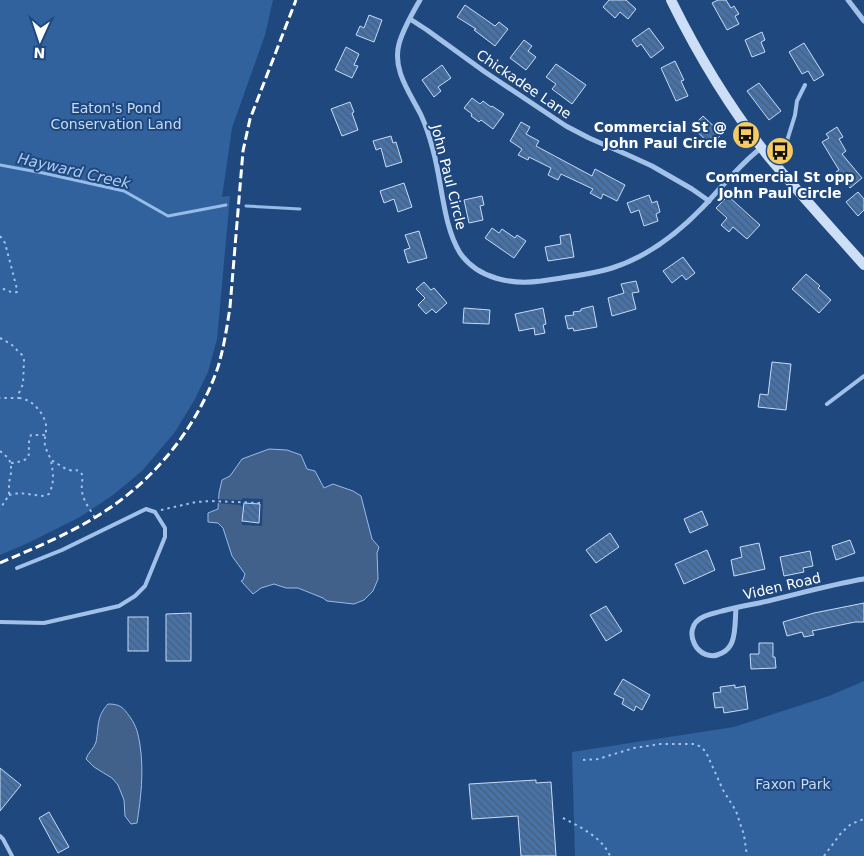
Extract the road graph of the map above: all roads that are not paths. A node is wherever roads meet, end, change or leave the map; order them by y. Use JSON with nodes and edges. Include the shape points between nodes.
{"nodes":[{"id":1,"x":420,"y":0,"type":"edge"},
{"id":2,"x":671,"y":0,"type":"edge"},
{"id":3,"x":848,"y":0,"type":"edge"},
{"id":4,"x":410,"y":19,"type":"junction"},
{"id":5,"x":864,"y":21,"type":"edge"},
{"id":6,"x":805,"y":85,"type":"dead end"},
{"id":7,"x":762,"y":148,"type":"junction"},
{"id":8,"x":773,"y":162,"type":"junction"},
{"id":9,"x":709,"y":201,"type":"junction"},
{"id":10,"x":864,"y":265,"type":"edge"},
{"id":11,"x":864,"y":376,"type":"edge"},
{"id":12,"x":827,"y":404,"type":"dead end"},
{"id":13,"x":17,"y":568,"type":"dead end"},
{"id":14,"x":864,"y":579,"type":"edge"},
{"id":15,"x":736,"y":608,"type":"junction"},
{"id":16,"x":0,"y":622,"type":"edge"},
{"id":17,"x":0,"y":836,"type":"edge"},
{"id":18,"x":12,"y":856,"type":"edge"}],
"edges":[{"from":1,"to":4,"type":"street","name":"John Paul Circle"},
{"from":2,"to":7,"type":"main road","via":[[701,58]]},
{"from":3,"to":5,"type":"street"},
{"from":4,"to":9,"type":"street","name":"Chickadee Lane","via":[[566,126],[652,166]]},
{"from":4,"to":9,"type":"street","name":"John Paul Circle","via":[[398,46],[399,72],[430,137],[455,243],[465,259],[480,271],[498,279],[521,282],[614,267],[660,243]]},
{"from":6,"to":8,"type":"lane","via":[[797,101],[786,144]]},
{"from":7,"to":8,"type":"main road"},
{"from":7,"to":9,"type":"street","name":"John Paul Circle"},
{"from":8,"to":10,"type":"main road"},
{"from":11,"to":12,"type":"lane"},
{"from":13,"to":16,"type":"lane","via":[[146,509],[156,512],[165,528],[165,537],[145,586],[119,606],[44,623]]},
{"from":14,"to":15,"type":"street","name":"Viden Road"},
{"from":15,"to":15,"type":"street","name":"Viden Road","via":[[732,643],[716,655],[700,651],[692,638],[692,630],[699,619]]},
{"from":17,"to":18,"type":"lane"}]}
